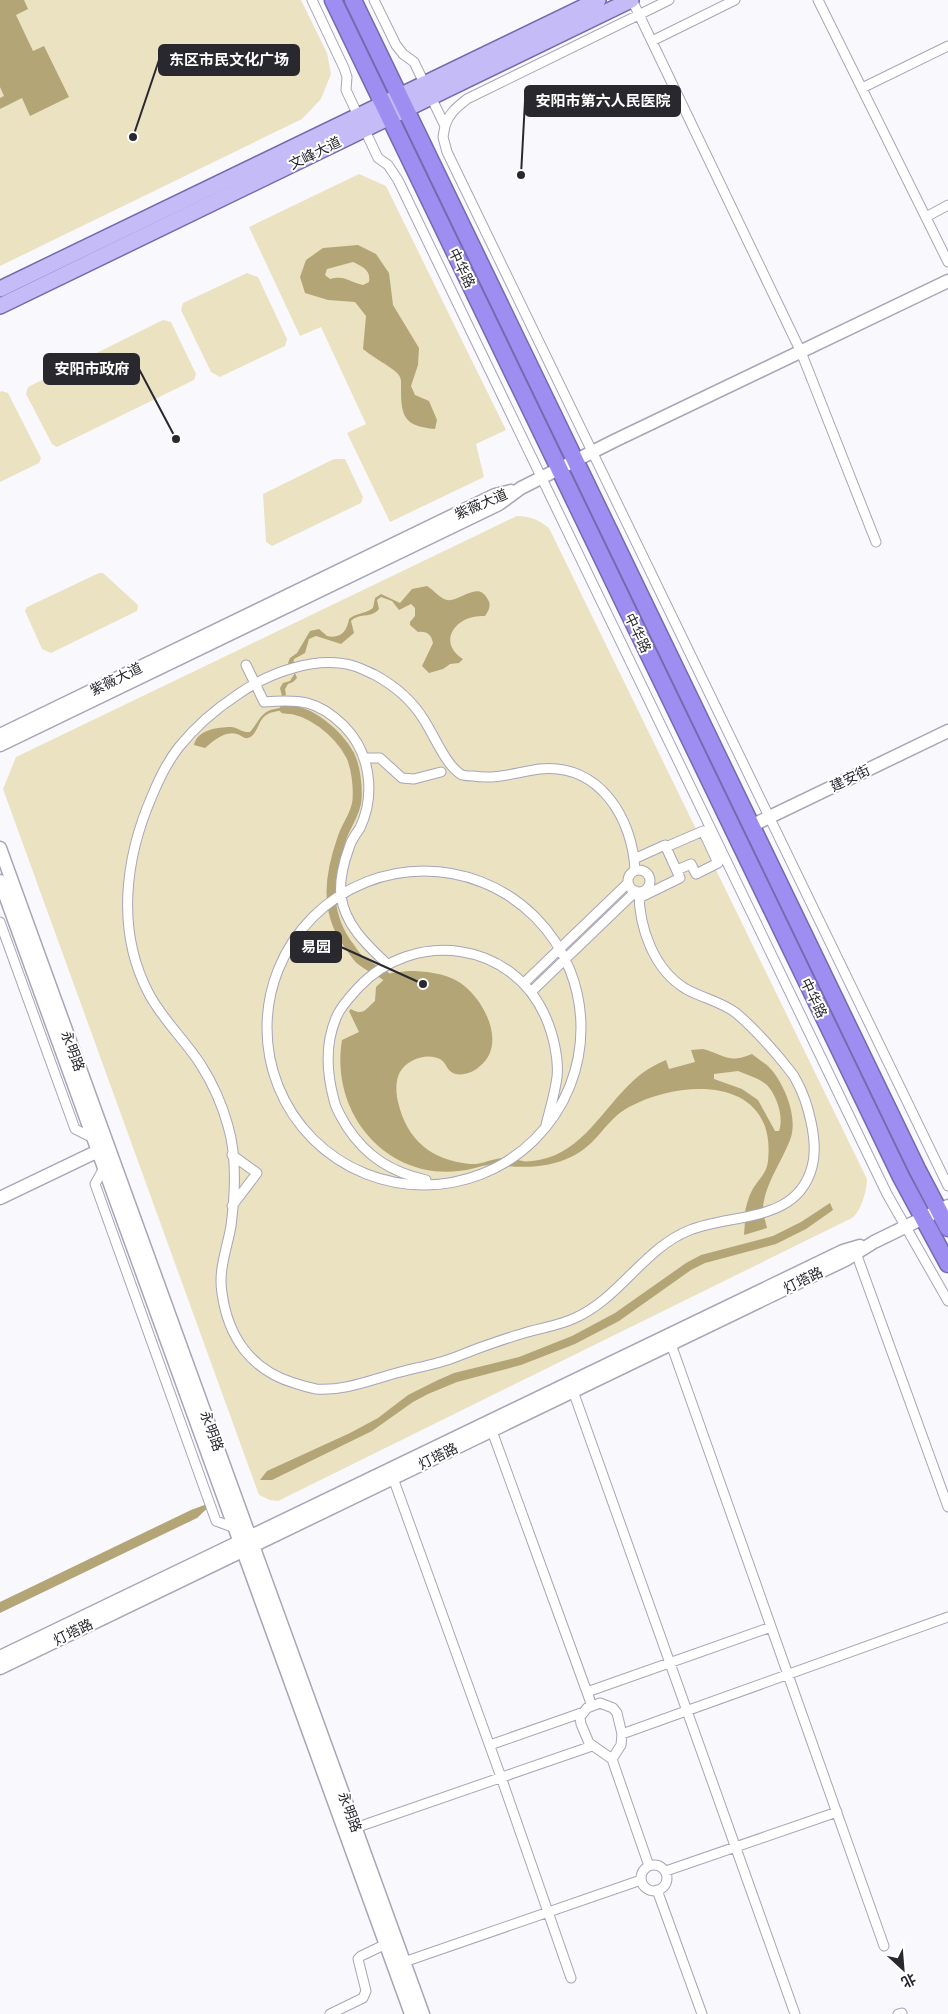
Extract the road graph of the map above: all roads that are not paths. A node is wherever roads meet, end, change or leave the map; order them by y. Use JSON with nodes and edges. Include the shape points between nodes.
{"nodes":[{"id":1,"x":312,"y":0,"type":"edge"},
{"id":2,"x":333,"y":0,"type":"edge"},
{"id":3,"x":353,"y":0,"type":"edge"},
{"id":4,"x":374,"y":0,"type":"edge"},
{"id":5,"x":598,"y":0,"type":"edge"},
{"id":6,"x":632,"y":0,"type":"edge"},
{"id":7,"x":669,"y":0,"type":"edge"},
{"id":8,"x":735,"y":0,"type":"edge"},
{"id":9,"x":818,"y":0,"type":"edge"},
{"id":10,"x":639,"y":14,"type":"junction"},
{"id":11,"x":652,"y":41,"type":"junction"},
{"id":12,"x":948,"y":46,"type":"edge"},
{"id":13,"x":862,"y":88,"type":"junction"},
{"id":14,"x":428,"y":91,"type":"junction"},
{"id":15,"x":402,"y":103,"type":"junction"},
{"id":16,"x":386,"y":111,"type":"junction"},
{"id":17,"x":361,"y":123,"type":"junction"},
{"id":18,"x":445,"y":126,"type":"junction"},
{"id":19,"x":948,"y":205,"type":"edge"},
{"id":20,"x":926,"y":216,"type":"junction"},
{"id":21,"x":948,"y":262,"type":"edge"},
{"id":22,"x":948,"y":281,"type":"edge"},
{"id":23,"x":0,"y":290,"type":"edge"},
{"id":24,"x":0,"y":306,"type":"edge"},
{"id":25,"x":801,"y":352,"type":"junction"},
{"id":26,"x":592,"y":452,"type":"junction"},
{"id":27,"x":575,"y":461,"type":"junction"},
{"id":28,"x":559,"y":469,"type":"junction"},
{"id":29,"x":542,"y":478,"type":"junction"},
{"id":30,"x":521,"y":488,"type":"junction"},
{"id":31,"x":876,"y":542,"type":"dead end"},
{"id":32,"x":246,"y":664,"type":"dead end"},
{"id":33,"x":254,"y":683,"type":"junction"},
{"id":34,"x":948,"y":731,"type":"edge"},
{"id":35,"x":0,"y":735,"type":"edge"},
{"id":36,"x":0,"y":745,"type":"edge"},
{"id":37,"x":364,"y":758,"type":"junction"},
{"id":38,"x":441,"y":772,"type":"dead end"},
{"id":39,"x":769,"y":817,"type":"junction"},
{"id":40,"x":751,"y":826,"type":"junction"},
{"id":41,"x":666,"y":847,"type":"junction"},
{"id":42,"x":0,"y":848,"type":"edge"},
{"id":43,"x":634,"y":859,"type":"junction"},
{"id":44,"x":635,"y":870,"type":"junction"},
{"id":45,"x":677,"y":870,"type":"junction"},
{"id":46,"x":0,"y":881,"type":"edge"},
{"id":47,"x":628,"y":883,"type":"junction"},
{"id":48,"x":638,"y":894,"type":"junction"},
{"id":49,"x":341,"y":896,"type":"junction"},
{"id":50,"x":0,"y":922,"type":"edge"},
{"id":51,"x":560,"y":949,"type":"junction"},
{"id":52,"x":565,"y":959,"type":"junction"},
{"id":53,"x":380,"y":969,"type":"junction"},
{"id":54,"x":524,"y":983,"type":"junction"},
{"id":55,"x":531,"y":992,"type":"junction"},
{"id":56,"x":545,"y":1127,"type":"junction"},
{"id":57,"x":95,"y":1144,"type":"junction"},
{"id":58,"x":232,"y":1156,"type":"junction"},
{"id":59,"x":444,"y":1183,"type":"junction"},
{"id":60,"x":948,"y":1186,"type":"edge"},
{"id":61,"x":0,"y":1189,"type":"edge"},
{"id":62,"x":0,"y":1198,"type":"edge"},
{"id":63,"x":232,"y":1206,"type":"junction"},
{"id":64,"x":943,"y":1209,"type":"edge"},
{"id":65,"x":922,"y":1219,"type":"junction"},
{"id":66,"x":905,"y":1227,"type":"junction"},
{"id":67,"x":948,"y":1228,"type":"edge"},
{"id":68,"x":874,"y":1242,"type":"junction"},
{"id":69,"x":856,"y":1253,"type":"junction"},
{"id":70,"x":948,"y":1264,"type":"edge"},
{"id":71,"x":948,"y":1301,"type":"edge"},
{"id":72,"x":671,"y":1344,"type":"junction"},
{"id":73,"x":573,"y":1391,"type":"junction"},
{"id":74,"x":492,"y":1431,"type":"junction"},
{"id":75,"x":393,"y":1478,"type":"junction"},
{"id":76,"x":948,"y":1507,"type":"edge"},
{"id":77,"x":247,"y":1544,"type":"junction"},
{"id":78,"x":948,"y":1617,"type":"edge"},
{"id":79,"x":771,"y":1627,"type":"junction"},
{"id":80,"x":0,"y":1658,"type":"edge"},
{"id":81,"x":670,"y":1662,"type":"junction"},
{"id":82,"x":0,"y":1668,"type":"edge"},
{"id":83,"x":788,"y":1674,"type":"junction"},
{"id":84,"x":586,"y":1692,"type":"junction"},
{"id":85,"x":588,"y":1709,"type":"junction"},
{"id":86,"x":687,"y":1711,"type":"junction"},
{"id":87,"x":622,"y":1734,"type":"junction"},
{"id":88,"x":490,"y":1745,"type":"junction"},
{"id":89,"x":592,"y":1746,"type":"junction"},
{"id":90,"x":612,"y":1759,"type":"junction"},
{"id":91,"x":501,"y":1777,"type":"junction"},
{"id":92,"x":837,"y":1812,"type":"junction"},
{"id":93,"x":356,"y":1828,"type":"junction"},
{"id":94,"x":736,"y":1847,"type":"junction"},
{"id":95,"x":649,"y":1866,"type":"junction"},
{"id":96,"x":666,"y":1871,"type":"junction"},
{"id":97,"x":642,"y":1880,"type":"junction"},
{"id":98,"x":657,"y":1890,"type":"junction"},
{"id":99,"x":548,"y":1912,"type":"junction"},
{"id":100,"x":386,"y":1944,"type":"junction"},
{"id":101,"x":884,"y":1946,"type":"dead end"},
{"id":102,"x":404,"y":1962,"type":"junction"},
{"id":103,"x":571,"y":1978,"type":"dead end"},
{"id":104,"x":330,"y":2014,"type":"edge"},
{"id":105,"x":411,"y":2014,"type":"edge"},
{"id":106,"x":423,"y":2014,"type":"edge"},
{"id":107,"x":702,"y":2014,"type":"edge"},
{"id":108,"x":795,"y":2014,"type":"edge"}],
"edges":[{"from":1,"to":17,"type":"street","via":[[344,68],[346,90]]},
{"from":2,"to":16,"type":"highway","name":"中华路"},
{"from":3,"to":15,"type":"highway","name":"中华路"},
{"from":4,"to":14,"type":"street","via":[[396,45],[414,62]]},
{"from":5,"to":14,"type":"main road","name":"文峰大道"},
{"from":6,"to":10,"type":"street"},
{"from":6,"to":14,"type":"main road","name":"文峰大道"},
{"from":7,"to":10,"type":"street"},
{"from":8,"to":11,"type":"street"},
{"from":9,"to":13,"type":"street"},
{"from":10,"to":11,"type":"street"},
{"from":10,"to":18,"type":"street","via":[[467,99],[451,112]]},
{"from":11,"to":25,"type":"street"},
{"from":12,"to":13,"type":"street"},
{"from":13,"to":20,"type":"street"},
{"from":14,"to":15,"type":"main road","name":"文峰大道"},
{"from":14,"to":18,"type":"street"},
{"from":15,"to":16,"type":"main road","name":"文峰大道"},
{"from":15,"to":27,"type":"highway","name":"中华路"},
{"from":16,"to":17,"type":"main road","name":"文峰大道"},
{"from":16,"to":28,"type":"highway","name":"中华路"},
{"from":17,"to":23,"type":"main road","name":"文峰大道"},
{"from":17,"to":24,"type":"main road","name":"文峰大道"},
{"from":17,"to":29,"type":"street","via":[[378,158],[388,165],[398,180]]},
{"from":18,"to":26,"type":"street","via":[[443,137],[447,152]]},
{"from":19,"to":20,"type":"street"},
{"from":20,"to":21,"type":"street"},
{"from":22,"to":25,"type":"street"},
{"from":25,"to":26,"type":"street"},
{"from":25,"to":31,"type":"street"},
{"from":26,"to":27,"type":"street"},
{"from":26,"to":39,"type":"street"},
{"from":27,"to":28,"type":"street"},
{"from":27,"to":40,"type":"highway","name":"中华路"},
{"from":28,"to":29,"type":"street"},
{"from":28,"to":65,"type":"highway","name":"中华路"},
{"from":29,"to":30,"type":"street"},
{"from":29,"to":66,"type":"street"},
{"from":30,"to":35,"type":"street","name":"紫薇大道","via":[[495,495]]},
{"from":30,"to":36,"type":"street","name":"紫薇大道","via":[[499,504]]},
{"from":32,"to":33,"type":"street"},
{"from":33,"to":37,"type":"street","via":[[264,702],[312,703],[337,718],[359,746]]},
{"from":33,"to":43,"type":"street","via":[[298,667],[331,663],[353,666],[379,677],[399,690],[422,716],[447,760],[463,775],[488,778],[540,769],[568,770],[588,779],[605,792],[620,815],[631,839]]},
{"from":33,"to":58,"type":"street","via":[[202,723],[177,750],[160,777],[142,819],[131,857],[127,896],[132,950],[148,993],[200,1065],[222,1104],[232,1137]]},
{"from":34,"to":39,"type":"street","name":"建安街"},
{"from":37,"to":38,"type":"street","via":[[380,758],[402,778],[414,780]]},
{"from":37,"to":49,"type":"street","via":[[369,773],[368,803],[349,847]]},
{"from":39,"to":40,"type":"street","name":"建安街"},
{"from":39,"to":60,"type":"street"},
{"from":40,"to":64,"type":"highway","name":"中华路"},
{"from":41,"to":43,"type":"street"},
{"from":41,"to":45,"type":"street"},
{"from":41,"to":45,"type":"street","via":[[703,830],[718,863],[696,874],[691,864]]},
{"from":42,"to":77,"type":"street","name":"永明路"},
{"from":43,"to":44,"type":"street"},
{"from":44,"to":47,"type":"street"},
{"from":44,"to":48,"type":"street","via":[[642,870],[648,875],[650,883]]},
{"from":45,"to":48,"type":"street","via":[[680,878]]},
{"from":46,"to":57,"type":"street","name":"永明路"},
{"from":47,"to":48,"type":"street"},
{"from":47,"to":51,"type":"street"},
{"from":48,"to":52,"type":"street"},
{"from":48,"to":63,"type":"street","via":[[644,932],[660,965],[682,987],[731,1008],[761,1035],[796,1079],[808,1108],[814,1144],[812,1169],[797,1195],[785,1206],[688,1230],[657,1249],[589,1311],[562,1324],[522,1333],[439,1363],[349,1387],[314,1389],[278,1378],[254,1362],[233,1333],[221,1291],[222,1260],[231,1228]]},
{"from":49,"to":51,"type":"street","via":[[385,876],[451,873],[503,891],[530,913]]},
{"from":49,"to":53,"type":"street","via":[[350,924]]},
{"from":49,"to":59,"type":"street","via":[[326,905],[302,929],[284,956],[275,980],[267,1031],[271,1061],[279,1084],[288,1106],[316,1146],[338,1163],[375,1178],[406,1185]]},
{"from":50,"to":57,"type":"street","via":[[75,1129]]},
{"from":51,"to":52,"type":"street"},
{"from":51,"to":54,"type":"street"},
{"from":52,"to":55,"type":"street"},
{"from":52,"to":56,"type":"street","via":[[582,1013],[582,1041],[568,1094],[556,1116]]},
{"from":53,"to":54,"type":"street","via":[[412,954],[454,950],[490,959]]},
{"from":53,"to":59,"type":"street","via":[[349,998],[336,1018],[328,1050],[328,1079],[336,1109],[358,1144],[383,1164],[404,1175]]},
{"from":54,"to":55,"type":"street"},
{"from":55,"to":56,"type":"street","via":[[553,1033],[557,1075]]},
{"from":56,"to":59,"type":"street","via":[[499,1168]]},
{"from":57,"to":61,"type":"street"},
{"from":57,"to":62,"type":"street"},
{"from":57,"to":77,"type":"street","name":"永明路","via":[[235,1528]]},
{"from":58,"to":63,"type":"street"},
{"from":58,"to":63,"type":"street","via":[[257,1173]]},
{"from":64,"to":65,"type":"street","name":"灯塔路"},
{"from":64,"to":67,"type":"highway","name":"中华路"},
{"from":65,"to":66,"type":"street","name":"灯塔路"},
{"from":65,"to":70,"type":"highway","name":"中华路"},
{"from":66,"to":68,"type":"street","name":"灯塔路"},
{"from":66,"to":71,"type":"street"},
{"from":68,"to":69,"type":"street","name":"灯塔路"},
{"from":68,"to":77,"type":"street","name":"灯塔路","via":[[834,1255]]},
{"from":69,"to":72,"type":"street","name":"灯塔路"},
{"from":69,"to":76,"type":"street"},
{"from":72,"to":73,"type":"street","name":"灯塔路"},
{"from":72,"to":79,"type":"street"},
{"from":73,"to":74,"type":"street","name":"灯塔路"},
{"from":73,"to":81,"type":"street"},
{"from":74,"to":75,"type":"street","name":"灯塔路"},
{"from":74,"to":84,"type":"street"},
{"from":75,"to":77,"type":"street","name":"灯塔路"},
{"from":75,"to":88,"type":"street"},
{"from":77,"to":80,"type":"street","name":"灯塔路"},
{"from":77,"to":82,"type":"street","name":"灯塔路"},
{"from":77,"to":93,"type":"street","name":"永明路"},
{"from":77,"to":100,"type":"street","name":"永明路"},
{"from":78,"to":83,"type":"street"},
{"from":79,"to":81,"type":"street"},
{"from":79,"to":83,"type":"street"},
{"from":81,"to":84,"type":"street"},
{"from":81,"to":86,"type":"street"},
{"from":83,"to":86,"type":"street"},
{"from":83,"to":92,"type":"street"},
{"from":84,"to":85,"type":"street"},
{"from":85,"to":87,"type":"street","via":[[600,1703],[614,1708]]},
{"from":85,"to":88,"type":"street"},
{"from":85,"to":89,"type":"street","via":[[580,1717]]},
{"from":86,"to":87,"type":"street"},
{"from":86,"to":94,"type":"street"},
{"from":87,"to":90,"type":"street","via":[[621,1745]]},
{"from":88,"to":91,"type":"street"},
{"from":89,"to":90,"type":"street"},
{"from":89,"to":91,"type":"street"},
{"from":90,"to":95,"type":"street"},
{"from":91,"to":93,"type":"street"},
{"from":91,"to":99,"type":"street"},
{"from":92,"to":94,"type":"street"},
{"from":92,"to":101,"type":"street"},
{"from":93,"to":102,"type":"street","name":"永明路"},
{"from":94,"to":96,"type":"street"},
{"from":94,"to":108,"type":"street"},
{"from":95,"to":96,"type":"street","via":[[659,1866]]},
{"from":95,"to":97,"type":"street","via":[[642,1873]]},
{"from":96,"to":98,"type":"street","via":[[666,1884]]},
{"from":97,"to":98,"type":"street","via":[[647,1888]]},
{"from":97,"to":99,"type":"street"},
{"from":98,"to":107,"type":"street"},
{"from":99,"to":102,"type":"street"},
{"from":99,"to":103,"type":"street"},
{"from":100,"to":104,"type":"street","via":[[358,1959],[366,1991],[363,1998]]},
{"from":100,"to":105,"type":"street","name":"永明路"},
{"from":102,"to":106,"type":"street","name":"永明路"}]}
